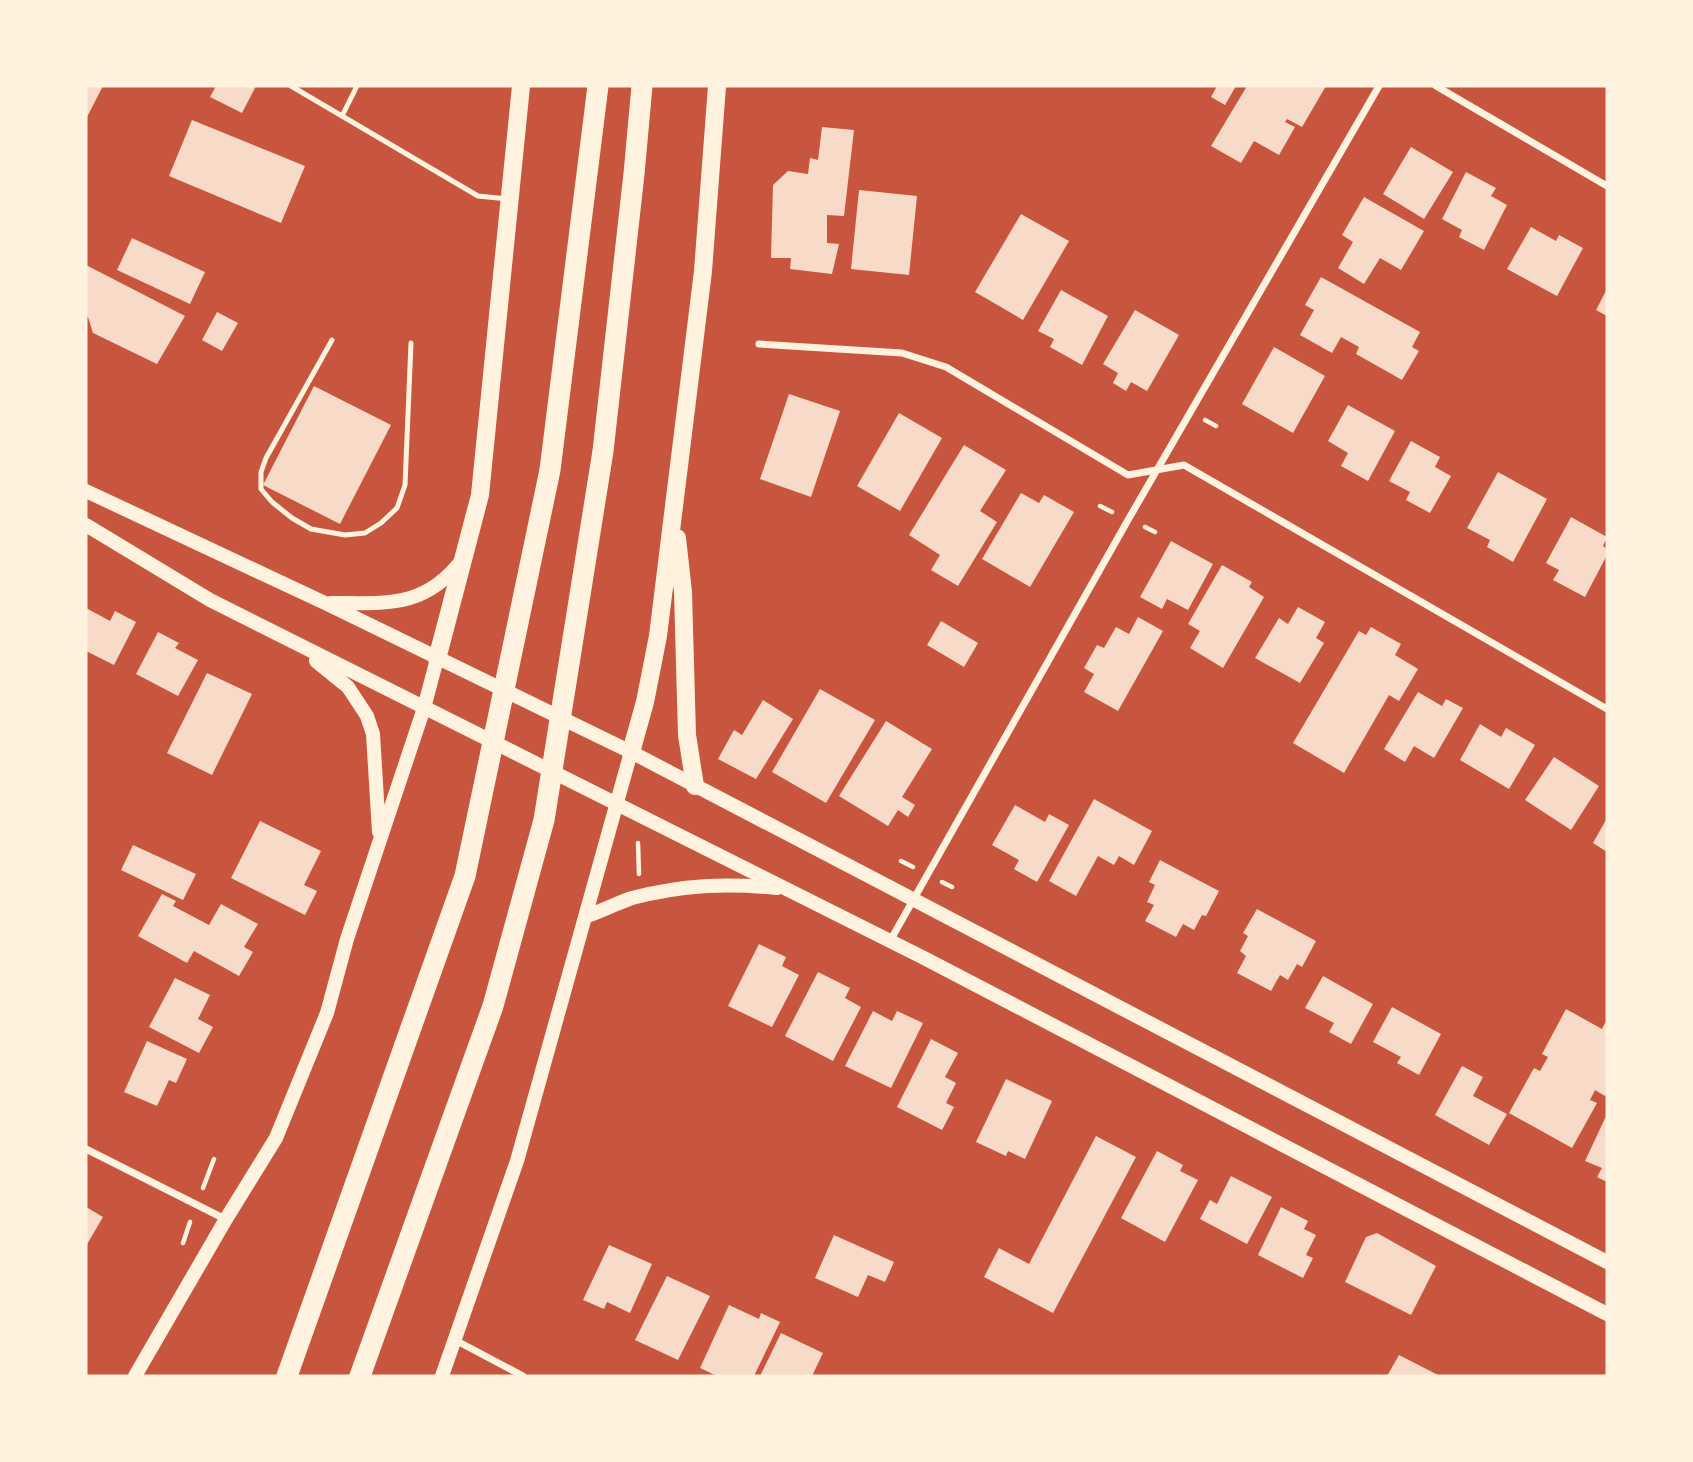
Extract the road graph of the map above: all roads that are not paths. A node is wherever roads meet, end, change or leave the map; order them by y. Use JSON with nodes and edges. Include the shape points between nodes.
{"nodes":[{"id":1,"x":291,"y":86,"type":"edge"},
{"id":2,"x":357,"y":86,"type":"edge"},
{"id":3,"x":521,"y":86,"type":"edge"},
{"id":4,"x":598,"y":86,"type":"edge"},
{"id":5,"x":642,"y":86,"type":"edge"},
{"id":6,"x":717,"y":86,"type":"edge"},
{"id":7,"x":1379,"y":86,"type":"edge"},
{"id":8,"x":1436,"y":86,"type":"edge"},
{"id":9,"x":342,"y":116,"type":"junction"},
{"id":10,"x":1607,"y":186,"type":"edge"},
{"id":11,"x":511,"y":199,"type":"junction"},
{"id":12,"x":332,"y":340,"type":"dead end"},
{"id":13,"x":411,"y":343,"type":"dead end"},
{"id":14,"x":759,"y":344,"type":"dead end"},
{"id":15,"x":1157,"y":470,"type":"junction"},
{"id":16,"x":86,"y":491,"type":"edge"},
{"id":17,"x":674,"y":510,"type":"junction"},
{"id":18,"x":86,"y":525,"type":"edge"},
{"id":19,"x":466,"y":555,"type":"junction"},
{"id":20,"x":325,"y":603,"type":"junction"},
{"id":21,"x":292,"y":642,"type":"junction"},
{"id":22,"x":437,"y":659,"type":"junction"},
{"id":23,"x":424,"y":708,"type":"junction"},
{"id":24,"x":1607,"y":709,"type":"edge"},
{"id":25,"x":631,"y":752,"type":"junction"},
{"id":26,"x":695,"y":786,"type":"junction"},
{"id":27,"x":616,"y":803,"type":"junction"},
{"id":28,"x":379,"y":837,"type":"junction"},
{"id":29,"x":786,"y":889,"type":"junction"},
{"id":30,"x":913,"y":900,"type":"junction"},
{"id":31,"x":587,"y":916,"type":"junction"},
{"id":32,"x":890,"y":941,"type":"junction"},
{"id":33,"x":86,"y":1149,"type":"edge"},
{"id":34,"x":226,"y":1219,"type":"junction"},
{"id":35,"x":1607,"y":1262,"type":"edge"},
{"id":36,"x":1607,"y":1314,"type":"edge"},
{"id":37,"x":455,"y":1340,"type":"junction"},
{"id":38,"x":135,"y":1376,"type":"edge"},
{"id":39,"x":287,"y":1376,"type":"edge"},
{"id":40,"x":360,"y":1376,"type":"edge"},
{"id":41,"x":442,"y":1376,"type":"edge"},
{"id":42,"x":523,"y":1376,"type":"edge"}],
"edges":[{"from":1,"to":9,"type":"lane"},
{"from":2,"to":9,"type":"lane"},
{"from":3,"to":11,"type":"main road"},
{"from":4,"to":39,"type":"highway","via":[[550,470],[465,876]]},
{"from":5,"to":40,"type":"highway","via":[[603,451],[544,820],[493,1006]]},
{"from":6,"to":17,"type":"main road","via":[[703,271]]},
{"from":7,"to":15,"type":"street"},
{"from":8,"to":10,"type":"street"},
{"from":9,"to":11,"type":"lane","via":[[478,196]]},
{"from":11,"to":19,"type":"main road","via":[[480,495]]},
{"from":12,"to":13,"type":"lane","via":[[266,458],[261,489],[311,528],[345,535],[365,533],[380,523],[397,508],[401,497]]},
{"from":14,"to":15,"type":"street","via":[[902,353],[946,367],[1128,475]]},
{"from":15,"to":24,"type":"street","via":[[1184,465],[1192,469]]},
{"from":15,"to":30,"type":"street"},
{"from":16,"to":20,"type":"main road"},
{"from":17,"to":25,"type":"main road","via":[[658,636]]},
{"from":17,"to":26,"type":"main road","via":[[683,592],[687,735]]},
{"from":18,"to":21,"type":"main road","via":[[210,600]]},
{"from":19,"to":20,"type":"main road","via":[[434,589],[411,599]]},
{"from":19,"to":22,"type":"main road"},
{"from":20,"to":22,"type":"main road"},
{"from":21,"to":23,"type":"main road"},
{"from":21,"to":28,"type":"main road","via":[[348,687],[367,716],[373,734]]},
{"from":22,"to":23,"type":"main road"},
{"from":22,"to":25,"type":"main road"},
{"from":23,"to":27,"type":"main road"},
{"from":23,"to":28,"type":"main road"},
{"from":25,"to":26,"type":"main road"},
{"from":25,"to":27,"type":"main road"},
{"from":26,"to":30,"type":"main road"},
{"from":27,"to":29,"type":"main road"},
{"from":27,"to":31,"type":"main road"},
{"from":28,"to":34,"type":"main road","via":[[327,1013],[276,1138]]},
{"from":29,"to":31,"type":"main road","via":[[703,885],[630,899]]},
{"from":29,"to":32,"type":"main road"},
{"from":30,"to":32,"type":"street"},
{"from":30,"to":35,"type":"main road"},
{"from":31,"to":37,"type":"main road","via":[[517,1161]]},
{"from":32,"to":36,"type":"main road"},
{"from":33,"to":34,"type":"street"},
{"from":34,"to":38,"type":"main road"},
{"from":37,"to":41,"type":"main road"},
{"from":37,"to":42,"type":"street"}]}
